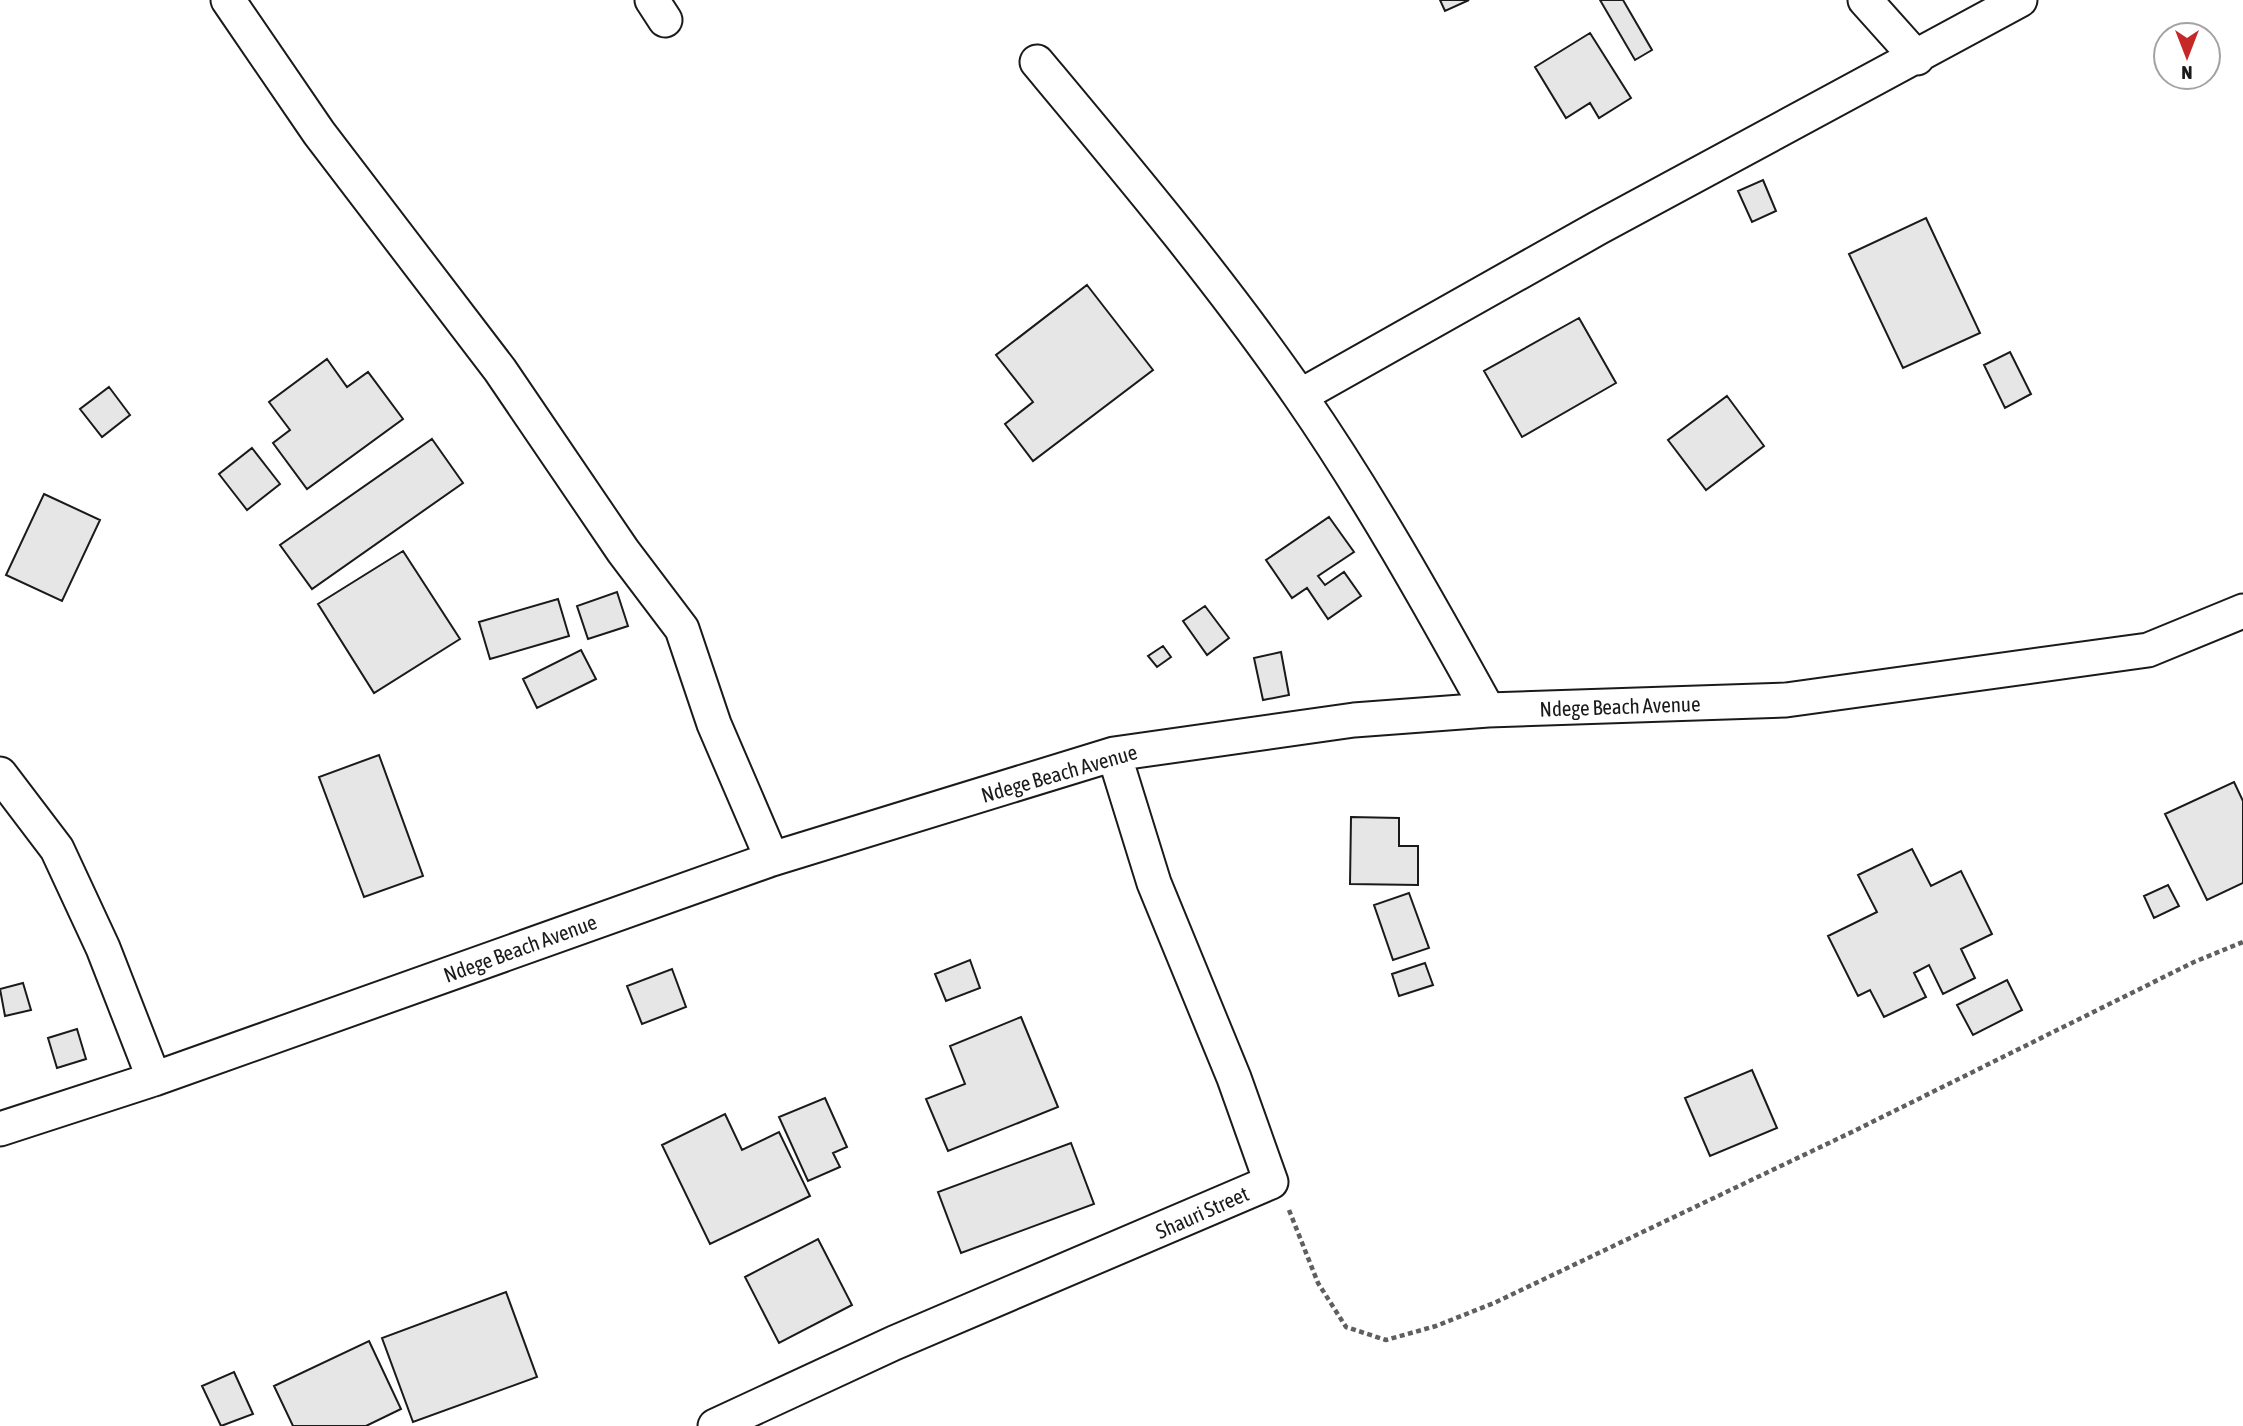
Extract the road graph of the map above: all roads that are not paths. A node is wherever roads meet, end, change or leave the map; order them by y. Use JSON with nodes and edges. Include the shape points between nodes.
{"nodes":[{"id":1,"x":228,"y":0,"type":"edge"},
{"id":2,"x":1865,"y":0,"type":"edge"},
{"id":3,"x":2020,"y":0,"type":"edge"},
{"id":4,"x":1917,"y":58,"type":"junction"},
{"id":5,"x":1037,"y":62,"type":"dead end"},
{"id":6,"x":1300,"y":396,"type":"junction"},
{"id":7,"x":2243,"y":611,"type":"edge"},
{"id":8,"x":1488,"y":710,"type":"junction"},
{"id":9,"x":1114,"y":754,"type":"junction"},
{"id":10,"x":0,"y":774,"type":"edge"},
{"id":11,"x":772,"y":859,"type":"junction"},
{"id":12,"x":154,"y":1079,"type":"junction"},
{"id":13,"x":0,"y":1129,"type":"edge"},
{"id":14,"x":715,"y":1426,"type":"edge"}],
"edges":[{"from":1,"to":11,"type":"street","via":[[319,133],[500,370],[682,629],[714,724]]},
{"from":2,"to":4,"type":"street"},
{"from":3,"to":4,"type":"street"},
{"from":4,"to":6,"type":"street","via":[[1598,228]]},
{"from":5,"to":6,"type":"street","via":[[1187,243]]},
{"from":6,"to":8,"type":"street","via":[[1410,568]]},
{"from":7,"to":8,"type":"street","name":"Ndege Beach Avenue","via":[[2148,650],[1983,675],[1786,700]]},
{"from":8,"to":9,"type":"street","name":"Ndege Beach Avenue","via":[[1354,720]]},
{"from":9,"to":11,"type":"street","name":"Ndege Beach Avenue"},
{"from":9,"to":14,"type":"street","name":"Shauri Street","via":[[1154,883],[1234,1078],[1270,1182],[894,1343]]},
{"from":10,"to":12,"type":"street","via":[[57,849],[103,948]]},
{"from":11,"to":12,"type":"street","name":"Ndege Beach Avenue"},
{"from":12,"to":13,"type":"street","name":"Ndege Beach Avenue"}]}
